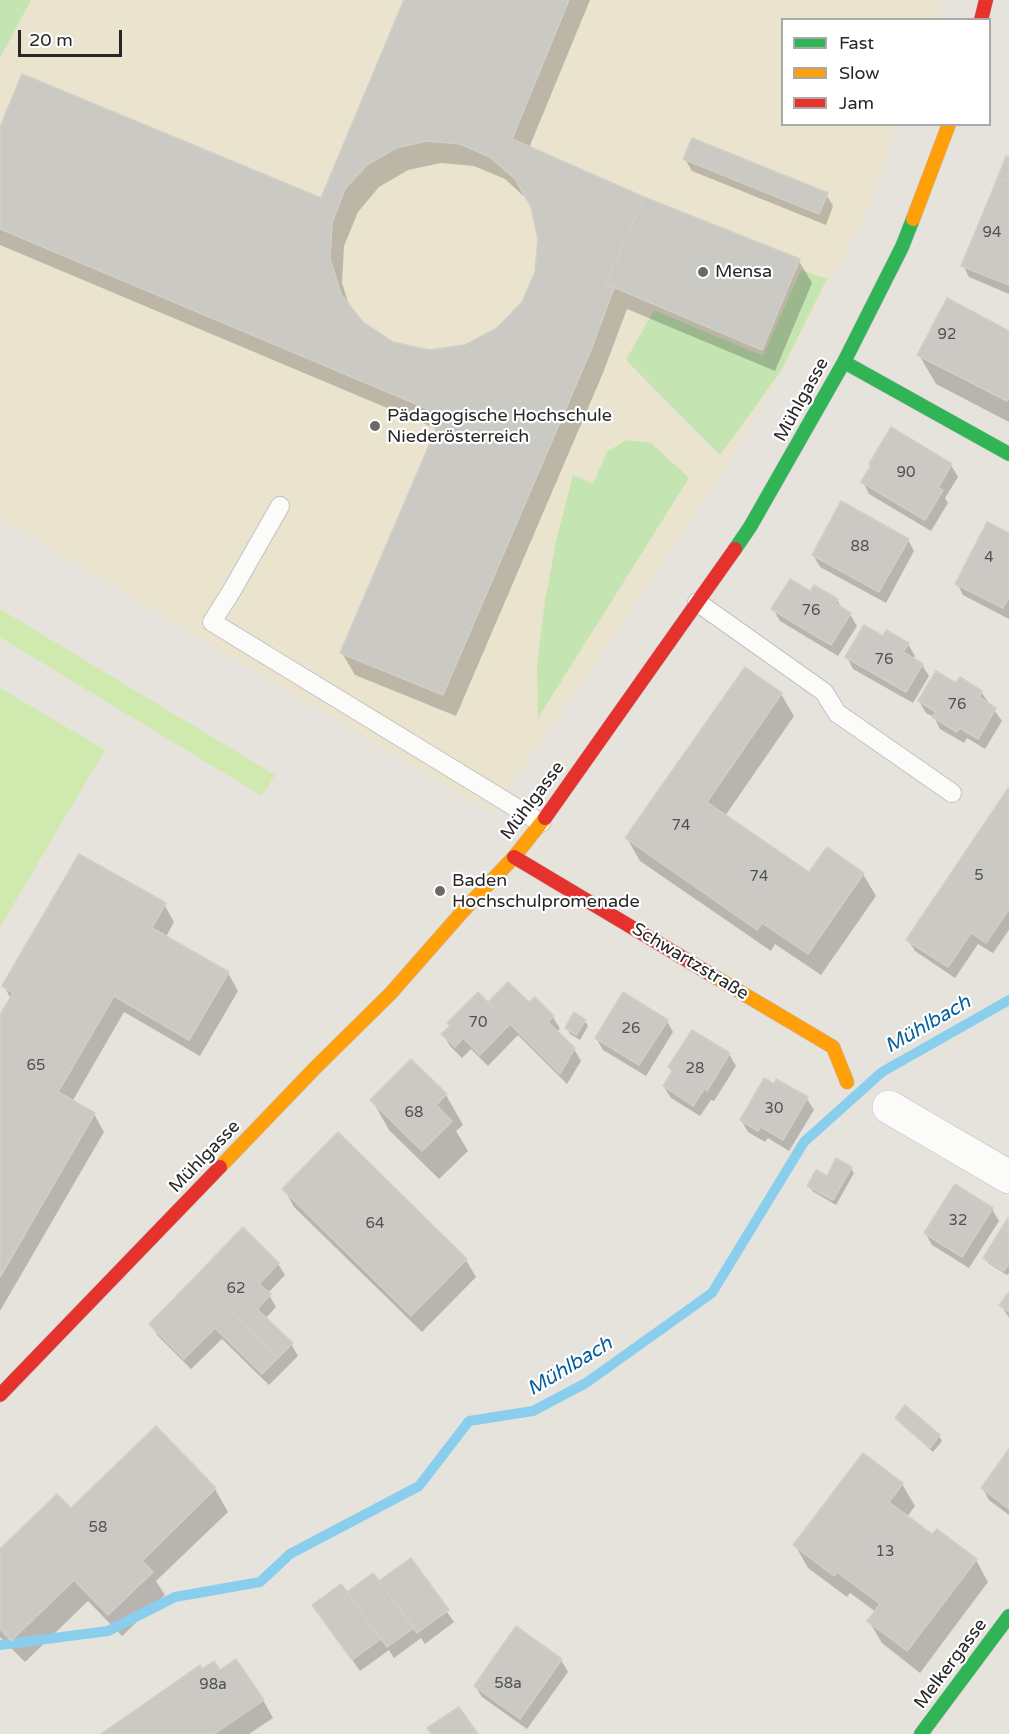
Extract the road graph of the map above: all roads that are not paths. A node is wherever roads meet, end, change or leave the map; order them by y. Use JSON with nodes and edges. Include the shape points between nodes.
{"nodes":[{"id":1,"x":986,"y":0,"type":"edge"},
{"id":2,"x":982,"y":18,"type":"edge"},
{"id":3,"x":948,"y":126,"type":"edge"},
{"id":4,"x":844,"y":362,"type":"junction"},
{"id":5,"x":1009,"y":454,"type":"edge"},
{"id":6,"x":280,"y":506,"type":"dead end"},
{"id":7,"x":697,"y":602,"type":"junction"},
{"id":8,"x":952,"y":793,"type":"dead end"},
{"id":9,"x":541,"y":824,"type":"junction"},
{"id":10,"x":514,"y":857,"type":"junction"},
{"id":11,"x":847,"y":1082,"type":"dead end"},
{"id":12,"x":889,"y":1107,"type":"dead end"},
{"id":13,"x":1009,"y":1177,"type":"edge"},
{"id":14,"x":0,"y":1395,"type":"edge"},
{"id":15,"x":1009,"y":1616,"type":"edge"},
{"id":16,"x":921,"y":1734,"type":"edge"}],
"edges":[{"from":1,"to":2,"type":"street"},
{"from":3,"to":4,"type":"street","name":"Mühlgasse","via":[[903,247]]},
{"from":4,"to":5,"type":"street"},
{"from":4,"to":7,"type":"street","name":"Mühlgasse","via":[[750,526]]},
{"from":6,"to":9,"type":"lane","via":[[212,622]]},
{"from":7,"to":8,"type":"lane","via":[[824,692],[837,713]]},
{"from":7,"to":9,"type":"street","name":"Mühlgasse"},
{"from":9,"to":10,"type":"street","name":"Mühlgasse"},
{"from":10,"to":11,"type":"street","name":"Schwartzstraße","via":[[833,1047]]},
{"from":10,"to":14,"type":"street","name":"Mühlgasse","via":[[391,993]]},
{"from":12,"to":13,"type":"street"},
{"from":15,"to":16,"type":"street","name":"Melkergasse"}]}
